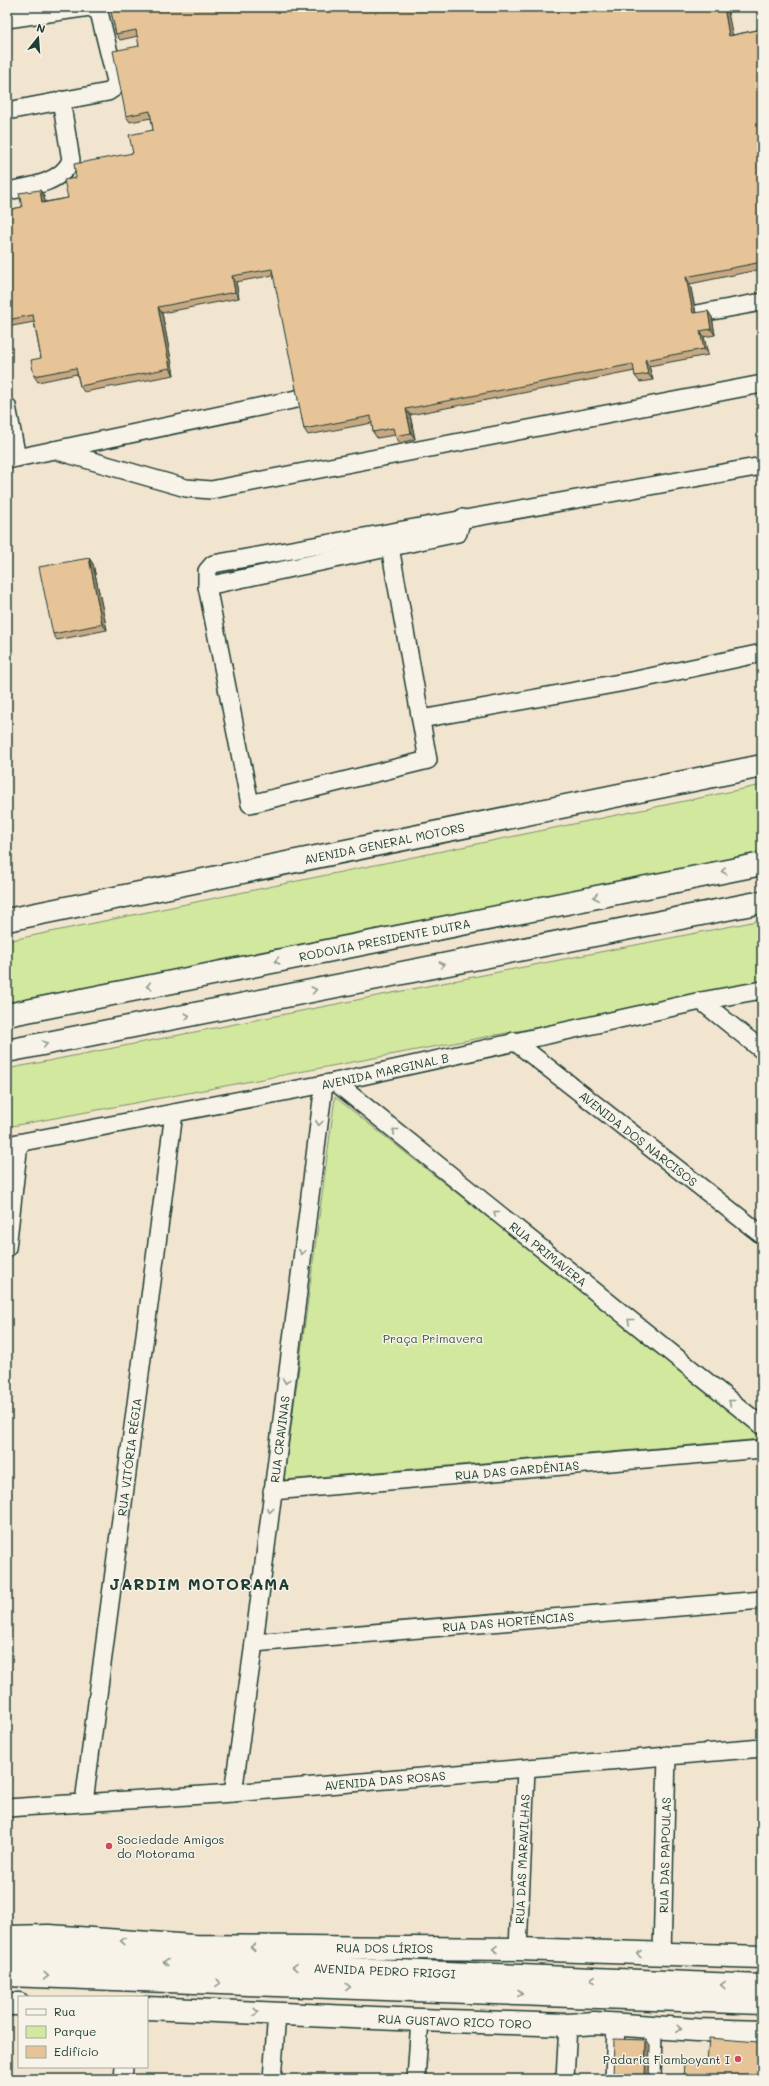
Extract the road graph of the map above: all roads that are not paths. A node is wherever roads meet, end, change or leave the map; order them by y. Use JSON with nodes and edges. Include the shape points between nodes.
{"nodes":[{"id":1,"x":7,"y":19,"type":"edge"},
{"id":2,"x":61,"y":100,"type":"junction"},
{"id":3,"x":7,"y":111,"type":"edge"},
{"id":4,"x":7,"y":192,"type":"edge"},
{"id":5,"x":762,"y":302,"type":"edge"},
{"id":6,"x":696,"y":314,"type":"edge"},
{"id":7,"x":762,"y":384,"type":"edge"},
{"id":8,"x":301,"y":398,"type":"edge"},
{"id":9,"x":7,"y":406,"type":"edge"},
{"id":10,"x":54,"y":450,"type":"junction"},
{"id":11,"x":12,"y":459,"type":"edge"},
{"id":12,"x":762,"y":466,"type":"edge"},
{"id":13,"x":462,"y":518,"type":"junction"},
{"id":14,"x":390,"y":547,"type":"junction"},
{"id":15,"x":207,"y":586,"type":"junction"},
{"id":16,"x":762,"y":653,"type":"edge"},
{"id":17,"x":421,"y":719,"type":"junction"},
{"id":18,"x":762,"y":766,"type":"edge"},
{"id":19,"x":762,"y":864,"type":"edge"},
{"id":20,"x":762,"y":902,"type":"edge"},
{"id":21,"x":7,"y":920,"type":"edge"},
{"id":22,"x":762,"y":990,"type":"edge"},
{"id":23,"x":701,"y":1001,"type":"junction"},
{"id":24,"x":7,"y":1015,"type":"edge"},
{"id":25,"x":514,"y":1041,"type":"junction"},
{"id":26,"x":762,"y":1050,"type":"edge"},
{"id":27,"x":7,"y":1051,"type":"edge"},
{"id":28,"x":329,"y":1083,"type":"junction"},
{"id":29,"x":174,"y":1113,"type":"junction"},
{"id":30,"x":13,"y":1144,"type":"edge"},
{"id":31,"x":762,"y":1236,"type":"edge"},
{"id":32,"x":7,"y":1248,"type":"edge"},
{"id":33,"x":762,"y":1426,"type":"edge"},
{"id":34,"x":762,"y":1449,"type":"edge"},
{"id":35,"x":272,"y":1491,"type":"junction"},
{"id":36,"x":762,"y":1600,"type":"edge"},
{"id":37,"x":254,"y":1643,"type":"junction"},
{"id":38,"x":762,"y":1748,"type":"edge"},
{"id":39,"x":667,"y":1755,"type":"junction"},
{"id":40,"x":526,"y":1769,"type":"junction"},
{"id":41,"x":233,"y":1794,"type":"junction"},
{"id":42,"x":84,"y":1802,"type":"junction"},
{"id":43,"x":7,"y":1808,"type":"edge"},
{"id":44,"x":49,"y":1936,"type":"junction"},
{"id":45,"x":7,"y":1937,"type":"edge"},
{"id":46,"x":518,"y":1950,"type":"junction"},
{"id":47,"x":7,"y":1954,"type":"edge"},
{"id":48,"x":662,"y":1954,"type":"junction"},
{"id":49,"x":762,"y":1957,"type":"edge"},
{"id":50,"x":7,"y":1975,"type":"edge"},
{"id":51,"x":762,"y":1986,"type":"edge"},
{"id":52,"x":459,"y":1991,"type":"junction"},
{"id":53,"x":762,"y":2003,"type":"edge"},
{"id":54,"x":7,"y":2004,"type":"edge"},
{"id":55,"x":18,"y":2004,"type":"edge"},
{"id":56,"x":148,"y":2008,"type":"edge"},
{"id":57,"x":277,"y":2013,"type":"junction"},
{"id":58,"x":420,"y":2020,"type":"junction"},
{"id":59,"x":594,"y":2023,"type":"junction"},
{"id":60,"x":568,"y":2025,"type":"junction"},
{"id":61,"x":616,"y":2025,"type":"junction"},
{"id":62,"x":654,"y":2027,"type":"junction"},
{"id":63,"x":762,"y":2032,"type":"edge"},
{"id":64,"x":124,"y":2068,"type":"edge"},
{"id":65,"x":123,"y":2079,"type":"edge"},
{"id":66,"x":272,"y":2079,"type":"edge"},
{"id":67,"x":416,"y":2079,"type":"edge"},
{"id":68,"x":564,"y":2079,"type":"edge"},
{"id":69,"x":614,"y":2079,"type":"edge"},
{"id":70,"x":652,"y":2079,"type":"edge"}],
"edges":[{"from":1,"to":2,"type":"street","via":[[90,7],[100,12],[116,81],[114,88],[108,92]]},
{"from":2,"to":3,"type":"street"},
{"from":2,"to":4,"type":"street","via":[[71,160],[67,169],[62,174],[34,186]]},
{"from":5,"to":6,"type":"street"},
{"from":7,"to":10,"type":"street","via":[[211,490],[186,488]]},
{"from":8,"to":10,"type":"street"},
{"from":9,"to":11,"type":"street"},
{"from":10,"to":11,"type":"street"},
{"from":12,"to":13,"type":"street"},
{"from":13,"to":14,"type":"street","via":[[458,533]]},
{"from":13,"to":15,"type":"street","via":[[213,564],[207,571]]},
{"from":14,"to":15,"type":"street"},
{"from":14,"to":17,"type":"street"},
{"from":15,"to":17,"type":"street","via":[[250,804],[428,760]]},
{"from":16,"to":17,"type":"street","via":[[636,680]]},
{"from":18,"to":21,"type":"main road","name":"AVENIDA GENERAL MOTORS"},
{"from":19,"to":24,"type":"main road","name":"RODOVIA PRESIDENTE DUTRA","one_way":true},
{"from":27,"to":20,"type":"main road","one_way":true},
{"from":22,"to":23,"type":"street","name":"AVENIDA MARGINAL B"},
{"from":23,"to":25,"type":"street","name":"AVENIDA MARGINAL B"},
{"from":23,"to":26,"type":"street"},
{"from":25,"to":28,"type":"street","name":"AVENIDA MARGINAL B"},
{"from":25,"to":31,"type":"street","name":"AVENIDA DOS NARCISOS"},
{"from":28,"to":29,"type":"street","name":"AVENIDA MARGINAL B"},
{"from":33,"to":28,"type":"street","name":"RUA PRIMAVERA","one_way":true},
{"from":28,"to":35,"type":"street","name":"RUA CRAVINAS","one_way":true},
{"from":29,"to":30,"type":"street","name":"AVENIDA MARGINAL B"},
{"from":29,"to":42,"type":"street","name":"RUA VITÓRIA RÉGIA"},
{"from":30,"to":32,"type":"street"},
{"from":34,"to":35,"type":"street","name":"RUA DAS GARDÊNIAS"},
{"from":35,"to":37,"type":"street","name":"RUA CRAVINAS","one_way":true},
{"from":36,"to":37,"type":"street","name":"RUA DAS HORTÊNCIAS"},
{"from":37,"to":41,"type":"street","name":"RUA CRAVINAS"},
{"from":38,"to":39,"type":"street","name":"AVENIDA DAS ROSAS"},
{"from":39,"to":40,"type":"street","name":"AVENIDA DAS ROSAS"},
{"from":39,"to":48,"type":"street","name":"RUA DAS PAPOULAS"},
{"from":40,"to":41,"type":"street","name":"AVENIDA DAS ROSAS"},
{"from":40,"to":46,"type":"street","name":"RUA DAS MARAVILHAS"},
{"from":41,"to":42,"type":"street","name":"AVENIDA DAS ROSAS"},
{"from":42,"to":43,"type":"street","name":"AVENIDA DAS ROSAS"},
{"from":44,"to":45,"type":"main road","name":"RUA DOS LÍRIOS"},
{"from":46,"to":44,"type":"main road","name":"RUA DOS LÍRIOS","one_way":true,"via":[[193,1946]]},
{"from":44,"to":47,"type":"main road","via":[[13,1948]]},
{"from":48,"to":46,"type":"main road","name":"RUA DOS LÍRIOS","one_way":true},
{"from":51,"to":47,"type":"main road","name":"AVENIDA PEDRO FRIGGI","one_way":true},
{"from":48,"to":49,"type":"main road","name":"RUA DOS LÍRIOS"},
{"from":50,"to":52,"type":"main road","name":"AVENIDA PEDRO FRIGGI","one_way":true},
{"from":52,"to":53,"type":"main road","name":"AVENIDA PEDRO FRIGGI","one_way":true},
{"from":52,"to":59,"type":"main road","via":[[496,2004]]},
{"from":54,"to":55,"type":"main road"},
{"from":56,"to":57,"type":"main road","name":"RUA GUSTAVO RICO TORO","one_way":true},
{"from":57,"to":58,"type":"main road","name":"RUA GUSTAVO RICO TORO"},
{"from":57,"to":66,"type":"street"},
{"from":58,"to":60,"type":"main road","name":"RUA GUSTAVO RICO TORO"},
{"from":58,"to":67,"type":"street"},
{"from":59,"to":60,"type":"main road","name":"RUA GUSTAVO RICO TORO"},
{"from":59,"to":61,"type":"main road","name":"RUA GUSTAVO RICO TORO"},
{"from":60,"to":68,"type":"street"},
{"from":61,"to":62,"type":"main road","name":"RUA GUSTAVO RICO TORO"},
{"from":61,"to":69,"type":"street"},
{"from":62,"to":63,"type":"main road","name":"RUA GUSTAVO RICO TORO","one_way":true},
{"from":62,"to":70,"type":"street"},
{"from":64,"to":65,"type":"street"}]}
